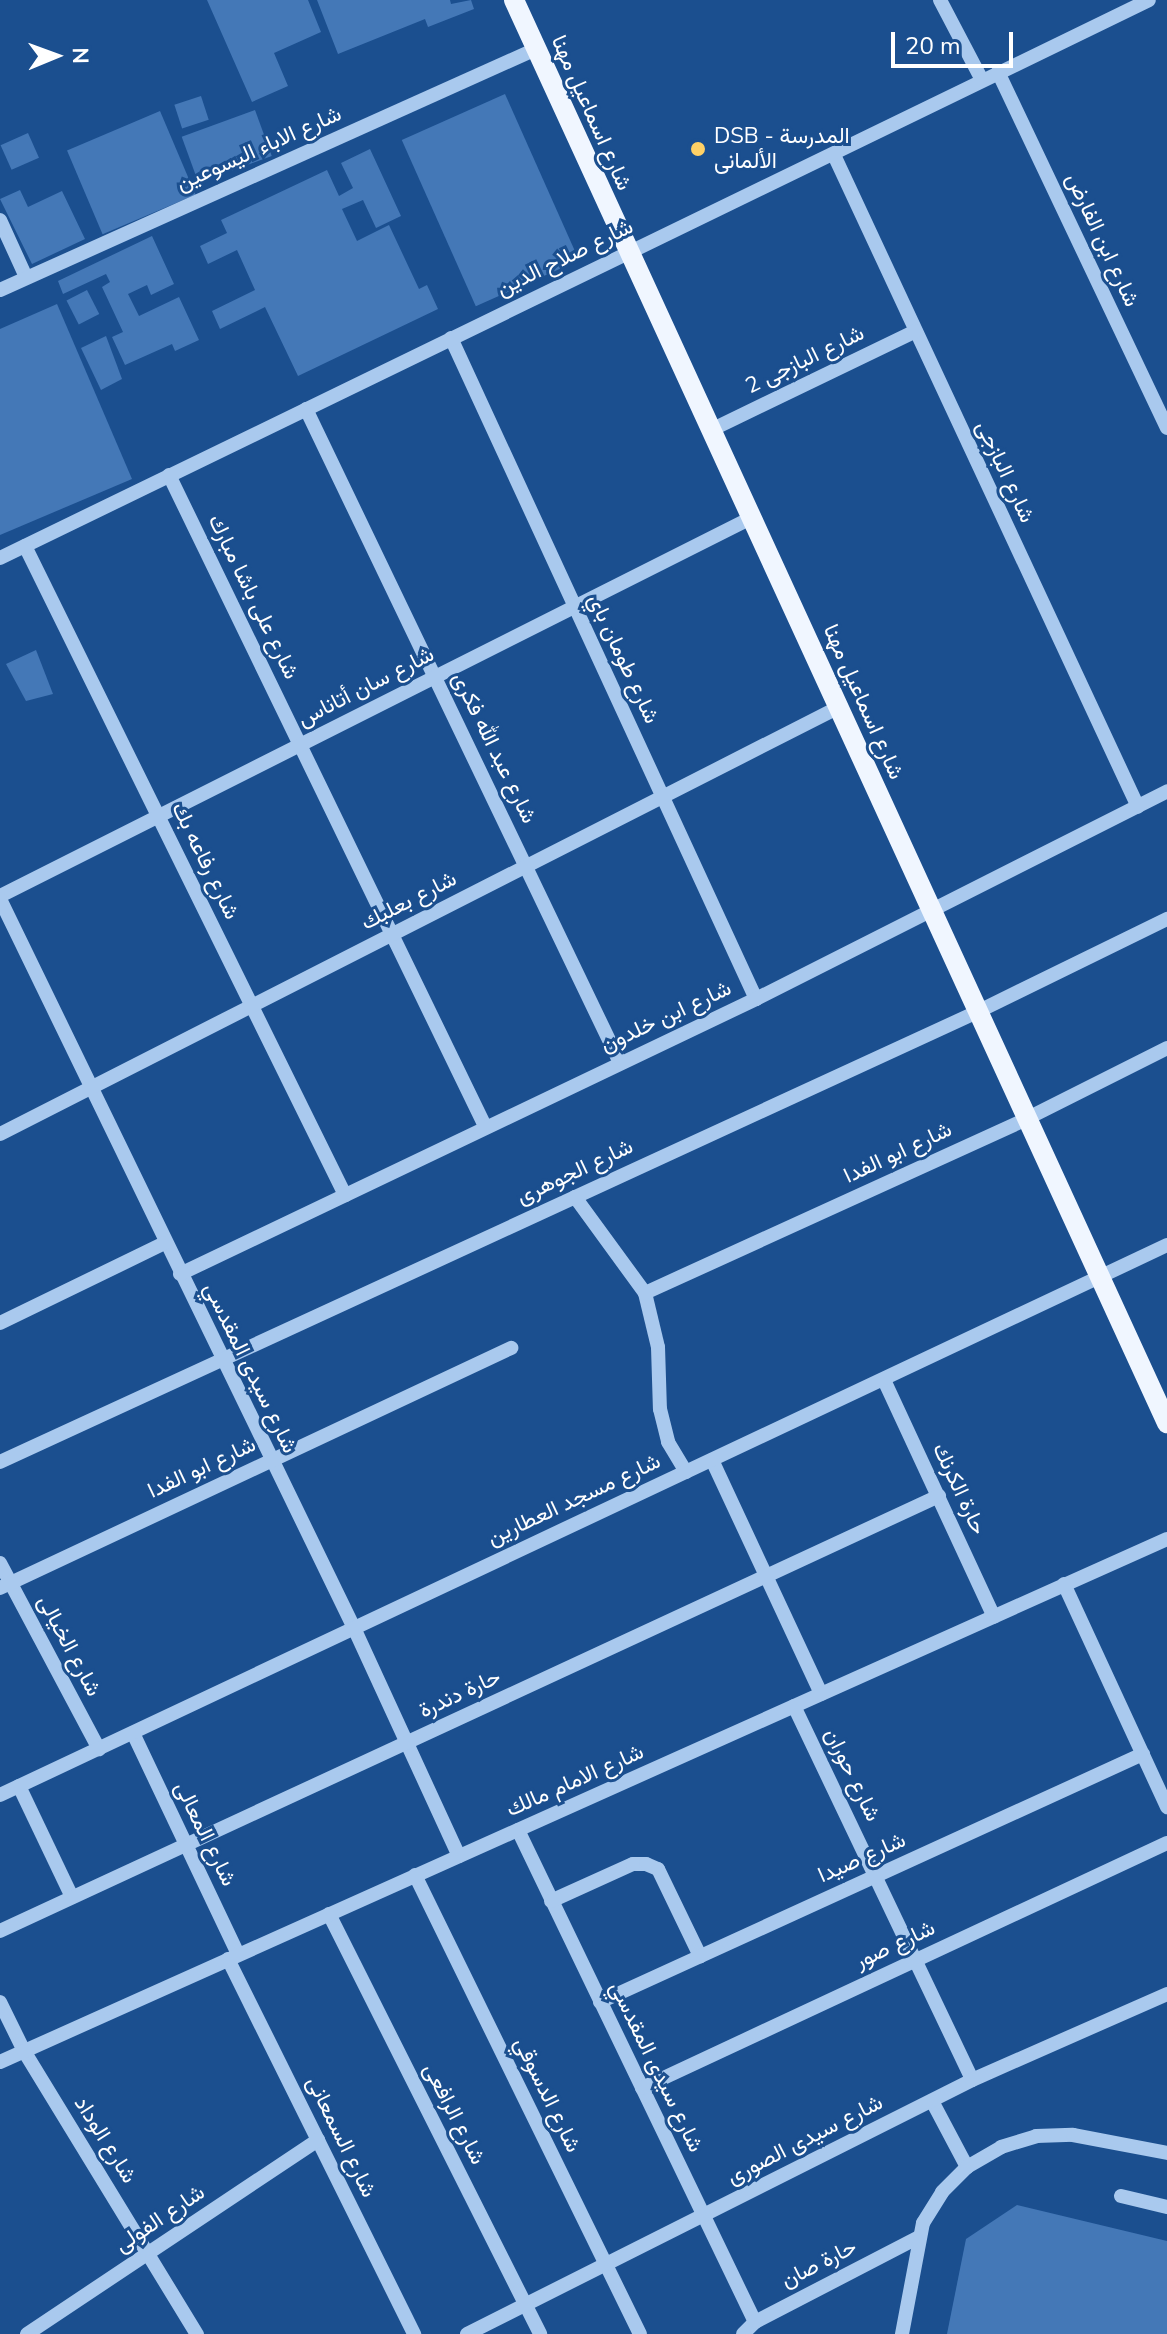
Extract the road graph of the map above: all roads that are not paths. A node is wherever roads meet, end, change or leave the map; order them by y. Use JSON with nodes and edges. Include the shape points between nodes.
{"nodes":[{"id":1,"x":940,"y":0,"type":"edge"},
{"id":2,"x":1149,"y":0,"type":"edge"},
{"id":3,"x":519,"y":2,"type":"edge"},
{"id":4,"x":536,"y":49,"type":"junction"},
{"id":5,"x":998,"y":72,"type":"junction"},
{"id":6,"x":982,"y":80,"type":"junction"},
{"id":7,"x":834,"y":155,"type":"junction"},
{"id":8,"x":0,"y":220,"type":"edge"},
{"id":9,"x":627,"y":253,"type":"junction"},
{"id":10,"x":26,"y":277,"type":"junction"},
{"id":11,"x":0,"y":290,"type":"edge"},
{"id":12,"x":916,"y":331,"type":"junction"},
{"id":13,"x":451,"y":338,"type":"junction"},
{"id":14,"x":306,"y":409,"type":"junction"},
{"id":15,"x":1167,"y":428,"type":"edge"},
{"id":16,"x":713,"y":429,"type":"junction"},
{"id":17,"x":169,"y":475,"type":"junction"},
{"id":18,"x":753,"y":517,"type":"junction"},
{"id":19,"x":25,"y":546,"type":"junction"},
{"id":20,"x":0,"y":558,"type":"edge"},
{"id":21,"x":574,"y":607,"type":"junction"},
{"id":22,"x":435,"y":677,"type":"junction"},
{"id":23,"x":839,"y":707,"type":"junction"},
{"id":24,"x":300,"y":745,"type":"junction"},
{"id":25,"x":1167,"y":791,"type":"edge"},
{"id":26,"x":663,"y":797,"type":"junction"},
{"id":27,"x":1138,"y":807,"type":"junction"},
{"id":28,"x":158,"y":816,"type":"junction"},
{"id":29,"x":527,"y":866,"type":"junction"},
{"id":30,"x":0,"y":898,"type":"edge"},
{"id":31,"x":931,"y":910,"type":"junction"},
{"id":32,"x":1167,"y":919,"type":"edge"},
{"id":33,"x":392,"y":935,"type":"junction"},
{"id":34,"x":756,"y":999,"type":"junction"},
{"id":35,"x":251,"y":1006,"type":"junction"},
{"id":36,"x":977,"y":1012,"type":"junction"},
{"id":37,"x":1167,"y":1048,"type":"edge"},
{"id":38,"x":620,"y":1063,"type":"junction"},
{"id":39,"x":90,"y":1087,"type":"junction"},
{"id":40,"x":1026,"y":1119,"type":"junction"},
{"id":41,"x":485,"y":1126,"type":"junction"},
{"id":42,"x":0,"y":1134,"type":"edge"},
{"id":43,"x":345,"y":1195,"type":"junction"},
{"id":44,"x":575,"y":1197,"type":"junction"},
{"id":45,"x":165,"y":1243,"type":"junction"},
{"id":46,"x":1167,"y":1245,"type":"edge"},
{"id":47,"x":180,"y":1274,"type":"junction"},
{"id":48,"x":1103,"y":1276,"type":"junction"},
{"id":49,"x":645,"y":1293,"type":"junction"},
{"id":50,"x":0,"y":1323,"type":"edge"},
{"id":51,"x":511,"y":1348,"type":"dead end"},
{"id":52,"x":221,"y":1360,"type":"junction"},
{"id":53,"x":884,"y":1380,"type":"junction"},
{"id":54,"x":1167,"y":1423,"type":"edge"},
{"id":55,"x":712,"y":1460,"type":"junction"},
{"id":56,"x":270,"y":1461,"type":"junction"},
{"id":57,"x":0,"y":1462,"type":"edge"},
{"id":58,"x":686,"y":1472,"type":"junction"},
{"id":59,"x":939,"y":1496,"type":"junction"},
{"id":60,"x":1167,"y":1539,"type":"edge"},
{"id":61,"x":0,"y":1563,"type":"edge"},
{"id":62,"x":767,"y":1576,"type":"junction"},
{"id":63,"x":1064,"y":1584,"type":"junction"},
{"id":64,"x":5,"y":1586,"type":"edge"},
{"id":65,"x":994,"y":1617,"type":"junction"},
{"id":66,"x":354,"y":1628,"type":"junction"},
{"id":67,"x":821,"y":1694,"type":"junction"},
{"id":68,"x":794,"y":1706,"type":"junction"},
{"id":69,"x":133,"y":1733,"type":"junction"},
{"id":70,"x":407,"y":1743,"type":"junction"},
{"id":71,"x":99,"y":1749,"type":"junction"},
{"id":72,"x":1143,"y":1754,"type":"junction"},
{"id":73,"x":19,"y":1786,"type":"junction"},
{"id":74,"x":0,"y":1795,"type":"edge"},
{"id":75,"x":1167,"y":1807,"type":"edge"},
{"id":76,"x":518,"y":1830,"type":"junction"},
{"id":77,"x":1167,"y":1843,"type":"edge"},
{"id":78,"x":187,"y":1845,"type":"junction"},
{"id":79,"x":459,"y":1856,"type":"junction"},
{"id":80,"x":415,"y":1875,"type":"junction"},
{"id":81,"x":875,"y":1876,"type":"junction"},
{"id":82,"x":72,"y":1897,"type":"junction"},
{"id":83,"x":551,"y":1901,"type":"junction"},
{"id":84,"x":329,"y":1914,"type":"junction"},
{"id":85,"x":0,"y":1931,"type":"edge"},
{"id":86,"x":700,"y":1956,"type":"junction"},
{"id":87,"x":233,"y":1957,"type":"junction"},
{"id":88,"x":915,"y":1960,"type":"junction"},
{"id":89,"x":1167,"y":1994,"type":"edge"},
{"id":90,"x":0,"y":2002,"type":"edge"},
{"id":91,"x":600,"y":2002,"type":"junction"},
{"id":92,"x":24,"y":2051,"type":"junction"},
{"id":93,"x":0,"y":2062,"type":"edge"},
{"id":94,"x":972,"y":2080,"type":"junction"},
{"id":95,"x":642,"y":2088,"type":"junction"},
{"id":96,"x":932,"y":2101,"type":"junction"},
{"id":97,"x":318,"y":2140,"type":"junction"},
{"id":98,"x":1167,"y":2153,"type":"edge"},
{"id":99,"x":967,"y":2167,"type":"junction"},
{"id":100,"x":1121,"y":2196,"type":"dead end"},
{"id":101,"x":1167,"y":2207,"type":"edge"},
{"id":102,"x":703,"y":2215,"type":"junction"},
{"id":103,"x":919,"y":2237,"type":"junction"},
{"id":104,"x":149,"y":2252,"type":"junction"},
{"id":105,"x":605,"y":2265,"type":"junction"},
{"id":106,"x":525,"y":2305,"type":"junction"},
{"id":107,"x":750,"y":2328,"type":"edge"},
{"id":108,"x":27,"y":2334,"type":"edge"},
{"id":109,"x":197,"y":2334,"type":"edge"},
{"id":110,"x":414,"y":2334,"type":"edge"},
{"id":111,"x":467,"y":2334,"type":"edge"},
{"id":112,"x":540,"y":2334,"type":"edge"},
{"id":113,"x":640,"y":2334,"type":"edge"},
{"id":114,"x":902,"y":2334,"type":"edge"}],
"edges":[{"from":1,"to":6,"type":"street"},
{"from":2,"to":5,"type":"street","name":"شارع صلاح الدين"},
{"from":3,"to":4,"type":"main road","name":"شارع اسماعيل مهنا"},
{"from":4,"to":9,"type":"main road","name":"شارع اسماعيل مهنا"},
{"from":4,"to":10,"type":"street","name":"شارع الاباء اليسوعين"},
{"from":5,"to":6,"type":"street","name":"شارع صلاح الدين"},
{"from":5,"to":15,"type":"street","name":"شارع ابن الفارض"},
{"from":6,"to":7,"type":"street","name":"شارع صلاح الدين"},
{"from":7,"to":9,"type":"street","name":"شارع صلاح الدين"},
{"from":7,"to":12,"type":"street","name":"شارع البازجى"},
{"from":8,"to":10,"type":"street"},
{"from":9,"to":13,"type":"street","name":"شارع صلاح الدين"},
{"from":9,"to":16,"type":"main road","name":"شارع اسماعيل مهنا"},
{"from":10,"to":11,"type":"street","name":"شارع الاباء اليسوعين"},
{"from":12,"to":16,"type":"street","name":"شارع البازجى 2"},
{"from":12,"to":27,"type":"street","name":"شارع البازجى"},
{"from":13,"to":14,"type":"street","name":"شارع صلاح الدين"},
{"from":13,"to":21,"type":"street","name":"شارع طومان باي"},
{"from":14,"to":17,"type":"street","name":"شارع صلاح الدين"},
{"from":14,"to":22,"type":"street","name":"شارع عبد الله فكرى"},
{"from":16,"to":18,"type":"main road","name":"شارع اسماعيل مهنا"},
{"from":17,"to":19,"type":"street","name":"شارع صلاح الدين"},
{"from":17,"to":24,"type":"street","name":"شارع على باشا مبارك"},
{"from":18,"to":21,"type":"street","name":"شارع سان أتاناس"},
{"from":18,"to":23,"type":"main road","name":"شارع اسماعيل مهنا"},
{"from":19,"to":20,"type":"street","name":"شارع صلاح الدين"},
{"from":19,"to":28,"type":"street","name":"شارع رفاعه بك"},
{"from":21,"to":22,"type":"street","name":"شارع سان أتاناس"},
{"from":21,"to":26,"type":"street","name":"شارع طومان باي"},
{"from":22,"to":24,"type":"street","name":"شارع سان أتاناس"},
{"from":22,"to":29,"type":"street","name":"شارع عبد الله فكرى"},
{"from":23,"to":26,"type":"street","name":"شارع بعلبك"},
{"from":23,"to":31,"type":"main road","name":"شارع اسماعيل مهنا"},
{"from":24,"to":28,"type":"street","name":"شارع سان أتاناس"},
{"from":24,"to":33,"type":"street","name":"شارع على باشا مبارك"},
{"from":25,"to":27,"type":"street","name":"شارع ابن خلدون"},
{"from":26,"to":29,"type":"street","name":"شارع بعلبك"},
{"from":26,"to":34,"type":"street","name":"شارع طومان باي"},
{"from":27,"to":31,"type":"street","name":"شارع ابن خلدون"},
{"from":28,"to":30,"type":"street","name":"شارع سان أتاناس"},
{"from":28,"to":35,"type":"street","name":"شارع رفاعه بك"},
{"from":29,"to":33,"type":"street","name":"شارع بعلبك"},
{"from":29,"to":38,"type":"street","name":"شارع عبد الله فكرى"},
{"from":30,"to":39,"type":"street","name":"شارع سيدى المقدسي"},
{"from":31,"to":34,"type":"street","name":"شارع ابن خلدون"},
{"from":31,"to":36,"type":"main road","name":"شارع اسماعيل مهنا"},
{"from":32,"to":36,"type":"street","name":"شارع الجوهرى"},
{"from":33,"to":35,"type":"street","name":"شارع بعلبك"},
{"from":33,"to":41,"type":"street","name":"شارع على باشا مبارك"},
{"from":34,"to":38,"type":"street","name":"شارع ابن خلدون"},
{"from":35,"to":39,"type":"street","name":"شارع بعلبك"},
{"from":35,"to":43,"type":"street","name":"شارع رفاعه بك"},
{"from":36,"to":40,"type":"main road","name":"شارع اسماعيل مهنا"},
{"from":36,"to":44,"type":"street","name":"شارع الجوهرى"},
{"from":37,"to":40,"type":"street","name":"شارع ابو الفدا"},
{"from":38,"to":41,"type":"street","name":"شارع ابن خلدون"},
{"from":39,"to":42,"type":"street","name":"شارع بعلبك"},
{"from":39,"to":45,"type":"street","name":"شارع سيدى المقدسي"},
{"from":40,"to":48,"type":"main road","name":"شارع اسماعيل مهنا"},
{"from":40,"to":49,"type":"street","name":"شارع ابو الفدا"},
{"from":41,"to":43,"type":"street","name":"شارع ابن خلدون"},
{"from":43,"to":47,"type":"street","name":"شارع ابن خلدون"},
{"from":44,"to":49,"type":"street"},
{"from":44,"to":52,"type":"street","name":"شارع الجوهرى"},
{"from":45,"to":47,"type":"street","name":"شارع سيدى المقدسي"},
{"from":45,"to":50,"type":"street"},
{"from":46,"to":48,"type":"street","name":"شارع مسجد العطارين"},
{"from":47,"to":52,"type":"street","name":"شارع سيدى المقدسي"},
{"from":48,"to":53,"type":"street","name":"شارع مسجد العطارين"},
{"from":48,"to":54,"type":"main road","name":"شارع اسماعيل مهنا"},
{"from":49,"to":58,"type":"street","via":[[658,1347],[660,1409],[668,1442]]},
{"from":51,"to":56,"type":"street","name":"شارع ابو الفدا"},
{"from":52,"to":56,"type":"street","name":"شارع سيدى المقدسي"},
{"from":52,"to":57,"type":"street","name":"شارع الجوهرى"},
{"from":53,"to":55,"type":"street","name":"شارع مسجد العطارين"},
{"from":53,"to":59,"type":"street","name":"حارة الكرنك"},
{"from":55,"to":58,"type":"street","name":"شارع مسجد العطارين"},
{"from":55,"to":62,"type":"street"},
{"from":56,"to":64,"type":"street","name":"شارع ابو الفدا"},
{"from":56,"to":66,"type":"street","name":"شارع سيدى المقدسي"},
{"from":58,"to":66,"type":"street","name":"شارع مسجد العطارين"},
{"from":59,"to":62,"type":"street","name":"حارة دندرة"},
{"from":59,"to":65,"type":"street","name":"حارة الكرنك"},
{"from":60,"to":63,"type":"street","name":"شارع الامام مالك"},
{"from":61,"to":64,"type":"street","name":"شارع الخيالى"},
{"from":62,"to":67,"type":"street"},
{"from":62,"to":70,"type":"street","name":"حارة دندرة"},
{"from":63,"to":65,"type":"street","name":"شارع الامام مالك"},
{"from":63,"to":72,"type":"street"},
{"from":64,"to":71,"type":"street","name":"شارع الخيالى"},
{"from":65,"to":67,"type":"street","name":"شارع الامام مالك"},
{"from":66,"to":69,"type":"street","name":"شارع مسجد العطارين"},
{"from":66,"to":70,"type":"street","name":"شارع سيدى المقدسي"},
{"from":67,"to":68,"type":"street","name":"شارع الامام مالك"},
{"from":68,"to":76,"type":"street","name":"شارع الامام مالك"},
{"from":68,"to":81,"type":"street","name":"شارع حوران"},
{"from":69,"to":71,"type":"street","name":"شارع مسجد العطارين"},
{"from":69,"to":78,"type":"street","name":"شارع المعالى"},
{"from":70,"to":78,"type":"street","name":"حارة دندرة"},
{"from":70,"to":79,"type":"street","name":"شارع سيدى المقدسي"},
{"from":71,"to":73,"type":"street","name":"شارع مسجد العطارين"},
{"from":72,"to":75,"type":"street"},
{"from":72,"to":81,"type":"street","name":"شارع صيدا"},
{"from":73,"to":74,"type":"street","name":"شارع مسجد العطارين"},
{"from":73,"to":82,"type":"street"},
{"from":76,"to":79,"type":"street","name":"شارع الامام مالك"},
{"from":76,"to":83,"type":"street","name":"شارع سيدى المقدسي"},
{"from":77,"to":88,"type":"street","name":"شارع صور"},
{"from":78,"to":82,"type":"street","name":"حارة دندرة"},
{"from":78,"to":87,"type":"street","name":"شارع المعالى"},
{"from":79,"to":80,"type":"street","name":"شارع الامام مالك"},
{"from":80,"to":84,"type":"street","name":"شارع الامام مالك"},
{"from":80,"to":105,"type":"street","name":"شارع الدسوقي"},
{"from":81,"to":86,"type":"street","name":"شارع صيدا"},
{"from":81,"to":88,"type":"street","name":"شارع حوران"},
{"from":82,"to":85,"type":"street","name":"حارة دندرة"},
{"from":83,"to":86,"type":"street","via":[[633,1864],[646,1864],[658,1869]]},
{"from":83,"to":91,"type":"street","name":"شارع سيدى المقدسي"},
{"from":84,"to":87,"type":"street","name":"شارع الامام مالك"},
{"from":84,"to":106,"type":"street","name":"شارع الرافعى"},
{"from":86,"to":91,"type":"street","name":"شارع صيدا"},
{"from":87,"to":92,"type":"street","name":"شارع الامام مالك"},
{"from":87,"to":97,"type":"street","name":"شارع السمعانى"},
{"from":88,"to":94,"type":"street","name":"شارع حوران"},
{"from":88,"to":95,"type":"street","name":"شارع صور"},
{"from":89,"to":94,"type":"street","name":"شارع سيدى الصورى"},
{"from":90,"to":92,"type":"street","name":"شارع الوداد"},
{"from":91,"to":95,"type":"street","name":"شارع سيدى المقدسي"},
{"from":92,"to":93,"type":"street","name":"شارع الامام مالك"},
{"from":92,"to":104,"type":"street","name":"شارع الوداد"},
{"from":94,"to":96,"type":"street","name":"شارع سيدى الصورى"},
{"from":95,"to":102,"type":"street","name":"شارع سيدى المقدسي"},
{"from":96,"to":99,"type":"street"},
{"from":96,"to":102,"type":"street","name":"شارع سيدى الصورى"},
{"from":97,"to":104,"type":"street","name":"شارع الفولى"},
{"from":97,"to":110,"type":"street","name":"شارع السمعانى"},
{"from":98,"to":99,"type":"street","via":[[1073,2135],[1036,2136],[1001,2147]]},
{"from":99,"to":103,"type":"street","via":[[942,2192]]},
{"from":100,"to":101,"type":"street"},
{"from":102,"to":105,"type":"street","name":"شارع سيدى الصورى"},
{"from":102,"to":107,"type":"street","name":"شارع سيدى المقدسي"},
{"from":103,"to":107,"type":"street","name":"حارة صان"},
{"from":103,"to":114,"type":"street"},
{"from":104,"to":108,"type":"street","name":"شارع الفولى"},
{"from":104,"to":109,"type":"street","name":"شارع الوداد"},
{"from":105,"to":106,"type":"street","name":"شارع سيدى الصورى"},
{"from":105,"to":113,"type":"street","name":"شارع الدسوقي"},
{"from":106,"to":111,"type":"street","name":"شارع سيدى الصورى"},
{"from":106,"to":112,"type":"street","name":"شارع الرافعى"}]}
